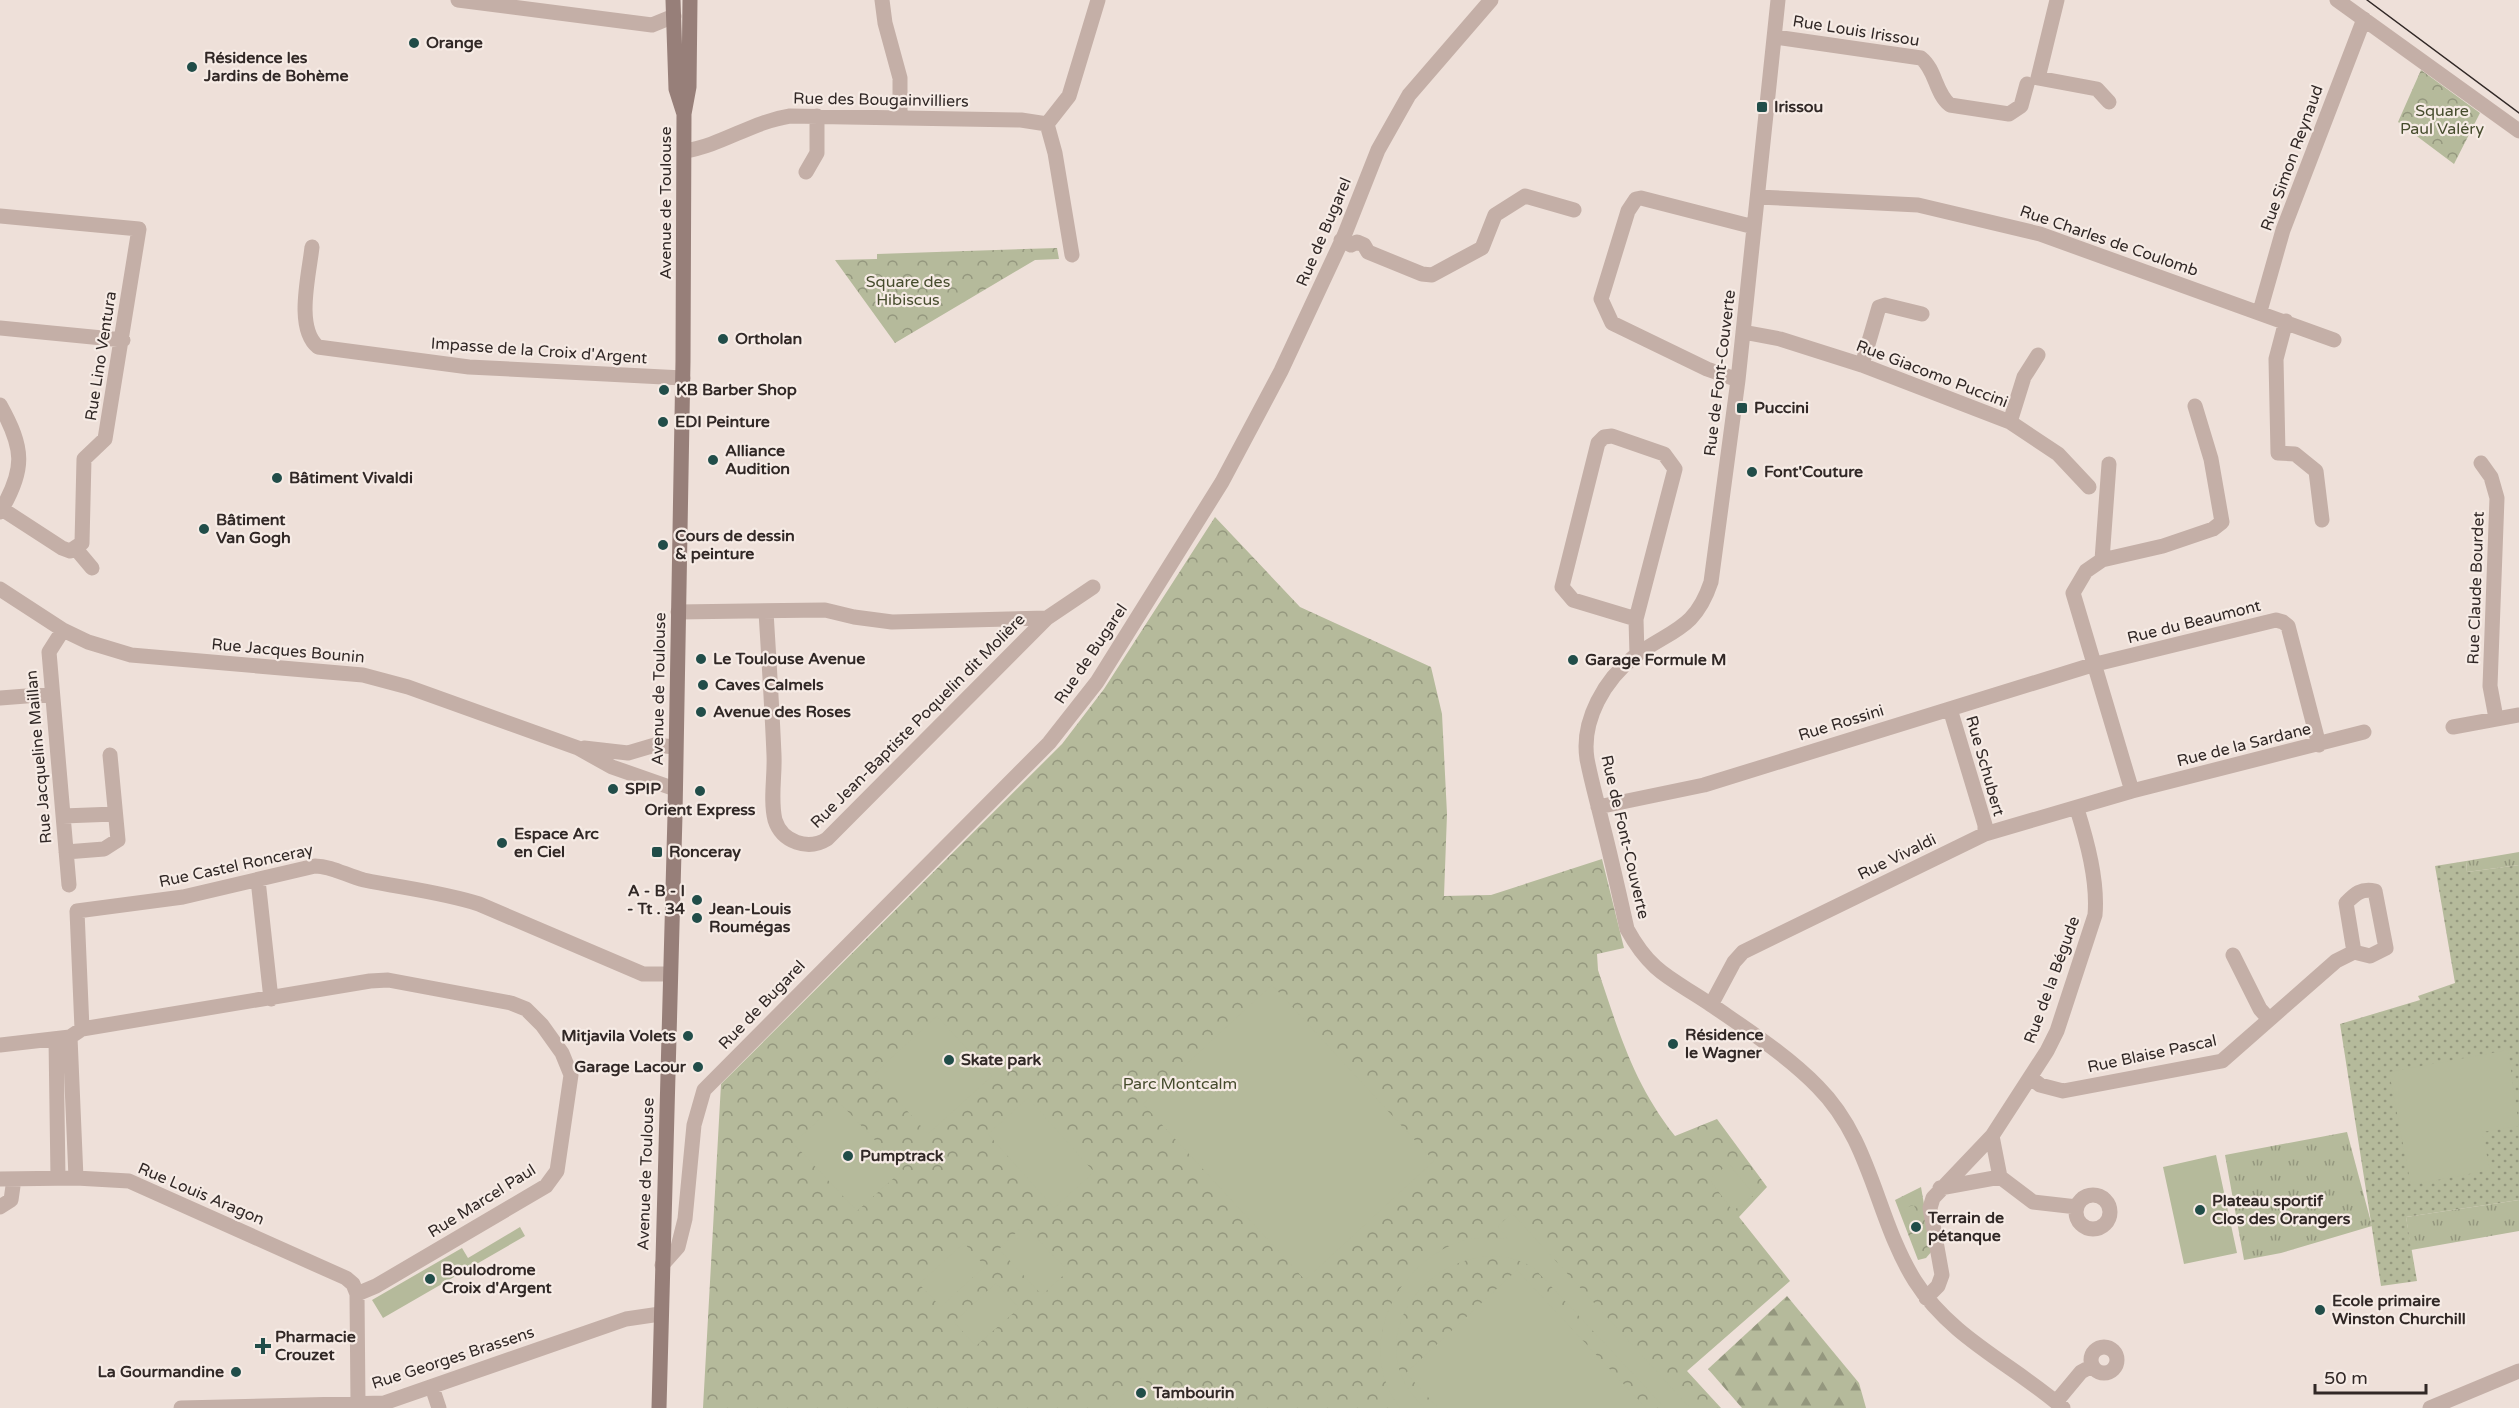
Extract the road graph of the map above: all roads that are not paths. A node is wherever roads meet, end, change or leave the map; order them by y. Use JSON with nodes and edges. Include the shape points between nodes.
{"nodes":[{"id":1,"x":458,"y":0,"type":"edge"},
{"id":2,"x":690,"y":0,"type":"edge"},
{"id":3,"x":882,"y":0,"type":"edge"},
{"id":4,"x":1098,"y":0,"type":"edge"},
{"id":5,"x":1491,"y":0,"type":"edge"},
{"id":6,"x":1778,"y":0,"type":"edge"},
{"id":7,"x":2057,"y":0,"type":"edge"},
{"id":8,"x":2337,"y":0,"type":"edge"},
{"id":9,"x":674,"y":8,"type":"edge"},
{"id":10,"x":2364,"y":19,"type":"junction"},
{"id":11,"x":1775,"y":37,"type":"junction"},
{"id":12,"x":2027,"y":84,"type":"dead end"},
{"id":13,"x":2109,"y":102,"type":"dead end"},
{"id":14,"x":684,"y":114,"type":"junction"},
{"id":15,"x":817,"y":116,"type":"junction"},
{"id":16,"x":900,"y":118,"type":"junction"},
{"id":17,"x":1047,"y":124,"type":"junction"},
{"id":18,"x":2519,"y":131,"type":"edge"},
{"id":19,"x":685,"y":151,"type":"junction"},
{"id":20,"x":806,"y":172,"type":"dead end"},
{"id":21,"x":1758,"y":196,"type":"junction"},
{"id":22,"x":1574,"y":210,"type":"dead end"},
{"id":23,"x":0,"y":216,"type":"edge"},
{"id":24,"x":1754,"y":227,"type":"junction"},
{"id":25,"x":1346,"y":243,"type":"junction"},
{"id":26,"x":312,"y":247,"type":"dead end"},
{"id":27,"x":1072,"y":255,"type":"dead end"},
{"id":28,"x":2260,"y":311,"type":"junction"},
{"id":29,"x":1922,"y":314,"type":"dead end"},
{"id":30,"x":2286,"y":321,"type":"junction"},
{"id":31,"x":0,"y":328,"type":"edge"},
{"id":32,"x":1743,"y":332,"type":"junction"},
{"id":33,"x":123,"y":340,"type":"junction"},
{"id":34,"x":2334,"y":340,"type":"dead end"},
{"id":35,"x":2038,"y":355,"type":"dead end"},
{"id":36,"x":1862,"y":365,"type":"junction"},
{"id":37,"x":683,"y":378,"type":"junction"},
{"id":38,"x":1738,"y":380,"type":"junction"},
{"id":39,"x":0,"y":405,"type":"edge"},
{"id":40,"x":2194,"y":406,"type":"dead end"},
{"id":41,"x":2010,"y":422,"type":"junction"},
{"id":42,"x":2109,"y":464,"type":"dead end"},
{"id":43,"x":2481,"y":464,"type":"dead end"},
{"id":44,"x":2089,"y":487,"type":"dead end"},
{"id":45,"x":1,"y":510,"type":"edge"},
{"id":46,"x":2322,"y":520,"type":"dead end"},
{"id":47,"x":76,"y":549,"type":"junction"},
{"id":48,"x":2102,"y":560,"type":"junction"},
{"id":49,"x":92,"y":568,"type":"dead end"},
{"id":50,"x":1093,"y":587,"type":"dead end"},
{"id":51,"x":0,"y":589,"type":"edge"},
{"id":52,"x":678,"y":612,"type":"junction"},
{"id":53,"x":766,"y":612,"type":"junction"},
{"id":54,"x":1047,"y":618,"type":"junction"},
{"id":55,"x":1636,"y":619,"type":"junction"},
{"id":56,"x":63,"y":630,"type":"junction"},
{"id":57,"x":1637,"y":655,"type":"junction"},
{"id":58,"x":2092,"y":665,"type":"junction"},
{"id":59,"x":52,"y":694,"type":"junction"},
{"id":60,"x":0,"y":698,"type":"edge"},
{"id":61,"x":1950,"y":709,"type":"junction"},
{"id":62,"x":2519,"y":715,"type":"edge"},
{"id":63,"x":2496,"y":718,"type":"junction"},
{"id":64,"x":2453,"y":726,"type":"dead end"},
{"id":65,"x":2364,"y":732,"type":"dead end"},
{"id":66,"x":2319,"y":745,"type":"junction"},
{"id":67,"x":675,"y":747,"type":"junction"},
{"id":68,"x":578,"y":748,"type":"junction"},
{"id":69,"x":639,"y":750,"type":"junction"},
{"id":70,"x":110,"y":755,"type":"dead end"},
{"id":71,"x":635,"y":775,"type":"junction"},
{"id":72,"x":675,"y":789,"type":"junction"},
{"id":73,"x":2132,"y":791,"type":"junction"},
{"id":74,"x":1598,"y":807,"type":"junction"},
{"id":75,"x":2077,"y":809,"type":"junction"},
{"id":76,"x":115,"y":814,"type":"junction"},
{"id":77,"x":63,"y":816,"type":"junction"},
{"id":78,"x":1985,"y":834,"type":"junction"},
{"id":79,"x":66,"y":852,"type":"junction"},
{"id":80,"x":258,"y":880,"type":"junction"},
{"id":81,"x":69,"y":885,"type":"dead end"},
{"id":82,"x":2354,"y":952,"type":"dead end"},
{"id":83,"x":2233,"y":955,"type":"dead end"},
{"id":84,"x":670,"y":974,"type":"junction"},
{"id":85,"x":271,"y":999,"type":"junction"},
{"id":86,"x":1712,"y":1005,"type":"junction"},
{"id":87,"x":2268,"y":1018,"type":"junction"},
{"id":88,"x":69,"y":1035,"type":"junction"},
{"id":89,"x":0,"y":1045,"type":"edge"},
{"id":90,"x":2031,"y":1078,"type":"junction"},
{"id":91,"x":1992,"y":1136,"type":"junction"},
{"id":92,"x":2000,"y":1177,"type":"junction"},
{"id":93,"x":58,"y":1178,"type":"junction"},
{"id":94,"x":76,"y":1178,"type":"junction"},
{"id":95,"x":7,"y":1179,"type":"edge"},
{"id":96,"x":1940,"y":1188,"type":"junction"},
{"id":97,"x":0,"y":1207,"type":"edge"},
{"id":98,"x":2077,"y":1207,"type":"dead end"},
{"id":99,"x":662,"y":1265,"type":"junction"},
{"id":100,"x":357,"y":1294,"type":"junction"},
{"id":101,"x":1926,"y":1298,"type":"junction"},
{"id":102,"x":660,"y":1314,"type":"junction"},
{"id":103,"x":2092,"y":1365,"type":"dead end"},
{"id":104,"x":2519,"y":1371,"type":"edge"},
{"id":105,"x":432,"y":1387,"type":"junction"},
{"id":106,"x":358,"y":1404,"type":"junction"},
{"id":107,"x":2059,"y":1405,"type":"edge"},
{"id":108,"x":181,"y":1408,"type":"edge"},
{"id":109,"x":439,"y":1408,"type":"edge"},
{"id":110,"x":659,"y":1408,"type":"edge"},
{"id":111,"x":2430,"y":1408,"type":"edge"}],
"edges":[{"from":1,"to":9,"type":"street","via":[[652,25]]},
{"from":2,"to":14,"type":"main road","name":"Avenue de Toulouse","via":[[689,87]]},
{"from":3,"to":16,"type":"street","via":[[900,78]]},
{"from":4,"to":17,"type":"street","via":[[1069,96]]},
{"from":5,"to":25,"type":"street","name":"Rue de Bugarel","via":[[1409,95],[1378,150]]},
{"from":6,"to":11,"type":"street","name":"Rue de Font-Couverte"},
{"from":7,"to":13,"type":"street","via":[[2038,78],[2097,89]]},
{"from":8,"to":10,"type":"street"},
{"from":9,"to":14,"type":"main road","name":"Avenue de Toulouse","via":[[676,89]]},
{"from":10,"to":18,"type":"street"},
{"from":10,"to":28,"type":"street","name":"Rue Simon Reynaud","via":[[2283,230]]},
{"from":11,"to":12,"type":"street","name":"Rue Louis Irissou","via":[[1921,58],[1944,101],[1950,105],[2009,114],[2021,106]]},
{"from":11,"to":21,"type":"street","name":"Rue de Font-Couverte"},
{"from":14,"to":19,"type":"main road","name":"Avenue de Toulouse"},
{"from":15,"to":16,"type":"street","name":"Rue des Bougainvilliers"},
{"from":15,"to":19,"type":"street","name":"Rue des Bougainvilliers","via":[[768,119],[705,148]]},
{"from":15,"to":20,"type":"street","via":[[817,153]]},
{"from":16,"to":17,"type":"street","name":"Rue des Bougainvilliers"},
{"from":17,"to":27,"type":"street"},
{"from":19,"to":37,"type":"main road","name":"Avenue de Toulouse"},
{"from":21,"to":24,"type":"street","name":"Rue de Font-Couverte"},
{"from":21,"to":28,"type":"street","name":"Rue Charles de Coulomb","via":[[1924,206],[2046,236]]},
{"from":22,"to":25,"type":"street","via":[[1524,196],[1495,215],[1482,248],[1432,275],[1368,252],[1357,242]]},
{"from":23,"to":33,"type":"street","name":"Rue Lino Ventura","via":[[139,229]]},
{"from":24,"to":32,"type":"street","name":"Rue de Font-Couverte"},
{"from":24,"to":38,"type":"street","via":[[1636,199],[1628,211],[1601,299],[1612,322]]},
{"from":25,"to":99,"type":"street","name":"Rue de Bugarel","via":[[1222,482],[1070,719],[704,1090],[694,1125],[678,1247]]},
{"from":26,"to":37,"type":"street","name":"Impasse de la Croix d'Argent","via":[[304,326],[318,347],[469,367]]},
{"from":28,"to":30,"type":"street","name":"Rue Charles de Coulomb"},
{"from":29,"to":36,"type":"street","via":[[1879,307]]},
{"from":30,"to":34,"type":"street","name":"Rue Charles de Coulomb"},
{"from":30,"to":46,"type":"street","via":[[2276,359],[2278,453],[2295,454],[2316,471]]},
{"from":31,"to":33,"type":"street"},
{"from":32,"to":36,"type":"street","name":"Rue Giacomo Puccini","via":[[1780,339]]},
{"from":32,"to":38,"type":"street","name":"Rue de Font-Couverte"},
{"from":33,"to":47,"type":"street","name":"Rue Lino Ventura","via":[[105,440],[84,459],[82,543]]},
{"from":35,"to":41,"type":"street","via":[[2024,377]]},
{"from":36,"to":41,"type":"street","name":"Rue Giacomo Puccini"},
{"from":37,"to":52,"type":"main road","name":"Avenue de Toulouse"},
{"from":38,"to":57,"type":"street","name":"Rue de Font-Couverte","via":[[1712,582],[1696,616]]},
{"from":39,"to":45,"type":"street","via":[[12,428],[20,468]]},
{"from":40,"to":48,"type":"street","via":[[2211,459],[2222,522],[2213,529],[2163,546]]},
{"from":41,"to":44,"type":"street","name":"Rue Giacomo Puccini","via":[[2058,454]]},
{"from":42,"to":48,"type":"street"},
{"from":43,"to":63,"type":"street","name":"Rue Claude Bourdet","via":[[2491,477],[2497,498],[2490,686]]},
{"from":45,"to":47,"type":"street","via":[[62,548]]},
{"from":47,"to":49,"type":"street"},
{"from":48,"to":58,"type":"street","via":[[2086,571],[2073,593]]},
{"from":50,"to":54,"type":"street","name":"Rue Jean-Baptiste Poquelin dit Molière"},
{"from":51,"to":56,"type":"street","name":"Rue Jacques Bounin"},
{"from":52,"to":53,"type":"street"},
{"from":52,"to":67,"type":"main road","name":"Avenue de Toulouse"},
{"from":53,"to":54,"type":"street","via":[[825,610],[892,622]]},
{"from":53,"to":54,"type":"street","name":"Rue Jean-Baptiste Poquelin dit Molière","via":[[775,818],[786,836],[805,844],[820,843],[841,826]]},
{"from":55,"to":55,"type":"street","via":[[1675,469],[1665,454],[1612,436],[1604,437],[1598,443],[1562,587],[1573,600]]},
{"from":55,"to":57,"type":"street"},
{"from":56,"to":59,"type":"street","name":"Rue Jacqueline Maillan","via":[[49,652]]},
{"from":56,"to":68,"type":"street","name":"Rue Jacques Bounin","via":[[131,655],[363,675],[408,687]]},
{"from":57,"to":74,"type":"street","name":"Rue de Font-Couverte","via":[[1618,670],[1590,720],[1587,758]]},
{"from":58,"to":61,"type":"street","name":"Rue Rossini"},
{"from":58,"to":66,"type":"street","name":"Rue du Beaumont","via":[[2276,620],[2283,622],[2288,627]]},
{"from":58,"to":73,"type":"street"},
{"from":59,"to":60,"type":"street"},
{"from":59,"to":77,"type":"street","name":"Rue Jacqueline Maillan"},
{"from":61,"to":74,"type":"street","name":"Rue Rossini","via":[[1704,785]]},
{"from":61,"to":78,"type":"street","name":"Rue Schubert"},
{"from":62,"to":63,"type":"street"},
{"from":63,"to":64,"type":"street"},
{"from":65,"to":66,"type":"street","name":"Rue de la Sardane"},
{"from":66,"to":73,"type":"street","name":"Rue de la Sardane"},
{"from":67,"to":69,"type":"street","name":"Rue Jacques Bounin","via":[[655,745]]},
{"from":67,"to":72,"type":"main road","name":"Avenue de Toulouse"},
{"from":68,"to":69,"type":"street","name":"Rue Jacques Bounin","via":[[628,753]]},
{"from":68,"to":71,"type":"street","name":"Rue Jacques Bounin"},
{"from":69,"to":71,"type":"street","via":[[633,766]]},
{"from":70,"to":76,"type":"street"},
{"from":71,"to":72,"type":"street","name":"Rue Jacques Bounin"},
{"from":72,"to":84,"type":"main road","name":"Avenue de Toulouse"},
{"from":73,"to":75,"type":"street","name":"Rue Vivaldi"},
{"from":74,"to":86,"type":"street","name":"Rue de Font-Couverte","via":[[1627,929],[1638,949],[1659,972]]},
{"from":75,"to":78,"type":"street","name":"Rue Vivaldi"},
{"from":75,"to":90,"type":"street","name":"Rue de la Bégude","via":[[2096,902],[2095,915],[2057,1031]]},
{"from":76,"to":77,"type":"street"},
{"from":76,"to":79,"type":"street","via":[[118,840],[104,849]]},
{"from":77,"to":79,"type":"street","name":"Rue Jacqueline Maillan"},
{"from":78,"to":86,"type":"street","name":"Rue Vivaldi","via":[[1743,952]]},
{"from":79,"to":81,"type":"street","name":"Rue Jacqueline Maillan"},
{"from":80,"to":84,"type":"street","name":"Rue Castel Ronceray","via":[[327,866],[362,879],[439,892],[479,904],[643,974]]},
{"from":80,"to":85,"type":"street"},
{"from":80,"to":88,"type":"street","name":"Rue Castel Ronceray","via":[[183,897],[77,911]]},
{"from":82,"to":87,"type":"street","name":"Rue Blaise Pascal","via":[[2336,961]]},
{"from":83,"to":87,"type":"street"},
{"from":84,"to":99,"type":"main road","name":"Avenue de Toulouse"},
{"from":85,"to":88,"type":"street","name":"Rue Marcel Paul"},
{"from":85,"to":100,"type":"street","name":"Rue Marcel Paul","via":[[388,981],[511,1003],[526,1009],[542,1025],[572,1075],[557,1171],[546,1186]]},
{"from":86,"to":101,"type":"street","name":"Rue de Font-Couverte","via":[[1798,1068],[1836,1107],[1860,1147],[1909,1269]]},
{"from":87,"to":90,"type":"street","name":"Rue Blaise Pascal","via":[[2222,1061],[2063,1091],[2040,1085]]},
{"from":88,"to":89,"type":"street","name":"Rue Marcel Paul"},
{"from":88,"to":93,"type":"street"},
{"from":88,"to":94,"type":"street"},
{"from":90,"to":91,"type":"street","name":"Rue de la Bégude"},
{"from":91,"to":92,"type":"street"},
{"from":91,"to":96,"type":"street","name":"Rue de la Bégude"},
{"from":92,"to":96,"type":"street"},
{"from":92,"to":98,"type":"street","via":[[2033,1202]]},
{"from":93,"to":94,"type":"street","name":"Rue Louis Aragon"},
{"from":93,"to":95,"type":"street","name":"Rue Louis Aragon"},
{"from":94,"to":100,"type":"street","name":"Rue Louis Aragon","via":[[129,1181],[346,1278]]},
{"from":95,"to":97,"type":"street","name":"Rue Louis Aragon","via":[[11,1200]]},
{"from":96,"to":101,"type":"street","name":"Rue de la Bégude","via":[[1930,1208],[1941,1281]]},
{"from":99,"to":102,"type":"main road","name":"Avenue de Toulouse"},
{"from":100,"to":106,"type":"street"},
{"from":101,"to":107,"type":"street","name":"Rue de Font-Couverte","via":[[1963,1334]]},
{"from":102,"to":105,"type":"street","name":"Rue Georges Brassens","via":[[626,1319]]},
{"from":102,"to":110,"type":"main road","name":"Avenue de Toulouse"},
{"from":103,"to":107,"type":"street","via":[[2080,1372]]},
{"from":104,"to":111,"type":"street"},
{"from":105,"to":106,"type":"street","name":"Rue Georges Brassens","via":[[384,1403]]},
{"from":105,"to":109,"type":"street"},
{"from":106,"to":108,"type":"street","name":"Rue Georges Brassens"}]}
